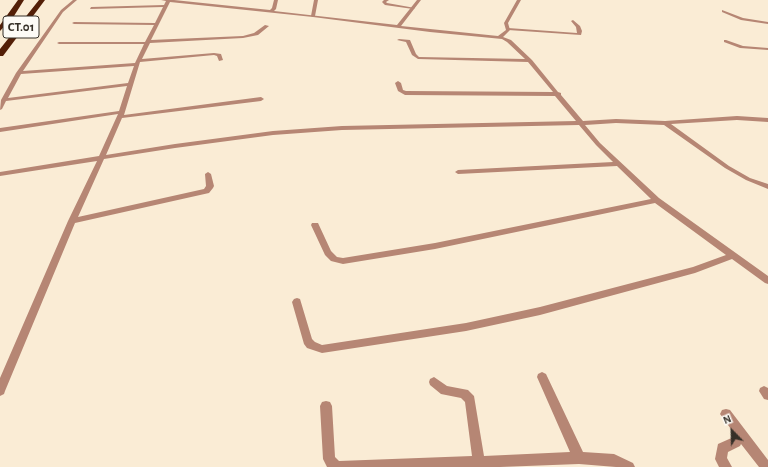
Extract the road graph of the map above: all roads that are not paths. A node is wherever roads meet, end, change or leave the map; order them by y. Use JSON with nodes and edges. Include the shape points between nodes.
{"nodes":[{"id":1,"x":21,"y":0,"type":"edge"},
{"id":2,"x":42,"y":0,"type":"edge"},
{"id":3,"x":75,"y":0,"type":"edge"},
{"id":4,"x":276,"y":0,"type":"edge"},
{"id":5,"x":316,"y":0,"type":"edge"},
{"id":6,"x":387,"y":0,"type":"edge"},
{"id":7,"x":419,"y":0,"type":"edge"},
{"id":8,"x":519,"y":0,"type":"edge"},
{"id":9,"x":165,"y":2,"type":"edge"},
{"id":10,"x":91,"y":8,"type":"dead end"},
{"id":11,"x":413,"y":8,"type":"junction"},
{"id":12,"x":271,"y":11,"type":"junction"},
{"id":13,"x":723,"y":11,"type":"dead end"},
{"id":14,"x":313,"y":16,"type":"junction"},
{"id":15,"x":573,"y":21,"type":"dead end"},
{"id":16,"x":74,"y":23,"type":"dead end"},
{"id":17,"x":768,"y":23,"type":"edge"},
{"id":18,"x":156,"y":24,"type":"junction"},
{"id":19,"x":267,"y":26,"type":"dead end"},
{"id":20,"x":398,"y":27,"type":"junction"},
{"id":21,"x":0,"y":29,"type":"edge"},
{"id":22,"x":508,"y":29,"type":"junction"},
{"id":23,"x":500,"y":38,"type":"junction"},
{"id":24,"x":400,"y":40,"type":"dead end"},
{"id":25,"x":726,"y":41,"type":"dead end"},
{"id":26,"x":146,"y":42,"type":"junction"},
{"id":27,"x":59,"y":43,"type":"dead end"},
{"id":28,"x":768,"y":49,"type":"edge"},
{"id":29,"x":0,"y":54,"type":"edge"},
{"id":30,"x":221,"y":60,"type":"dead end"},
{"id":31,"x":530,"y":61,"type":"junction"},
{"id":32,"x":138,"y":62,"type":"junction"},
{"id":33,"x":19,"y":73,"type":"junction"},
{"id":34,"x":398,"y":83,"type":"dead end"},
{"id":35,"x":130,"y":84,"type":"junction"},
{"id":36,"x":559,"y":94,"type":"junction"},
{"id":37,"x":261,"y":99,"type":"dead end"},
{"id":38,"x":4,"y":100,"type":"junction"},
{"id":39,"x":0,"y":108,"type":"edge"},
{"id":40,"x":121,"y":114,"type":"junction"},
{"id":41,"x":768,"y":120,"type":"edge"},
{"id":42,"x":581,"y":123,"type":"junction"},
{"id":43,"x":665,"y":123,"type":"junction"},
{"id":44,"x":0,"y":130,"type":"edge"},
{"id":45,"x":101,"y":158,"type":"junction"},
{"id":46,"x":617,"y":164,"type":"junction"},
{"id":47,"x":458,"y":172,"type":"dead end"},
{"id":48,"x":0,"y":174,"type":"edge"},
{"id":49,"x":208,"y":174,"type":"dead end"},
{"id":50,"x":768,"y":187,"type":"edge"},
{"id":51,"x":656,"y":200,"type":"junction"},
{"id":52,"x":72,"y":221,"type":"junction"},
{"id":53,"x":315,"y":224,"type":"dead end"},
{"id":54,"x":731,"y":256,"type":"junction"},
{"id":55,"x":768,"y":281,"type":"edge"},
{"id":56,"x":297,"y":302,"type":"dead end"},
{"id":57,"x":11,"y":365,"type":"junction"},
{"id":58,"x":0,"y":368,"type":"edge"},
{"id":59,"x":542,"y":377,"type":"dead end"},
{"id":60,"x":434,"y":382,"type":"dead end"},
{"id":61,"x":0,"y":391,"type":"edge"},
{"id":62,"x":326,"y":406,"type":"dead end"},
{"id":63,"x":726,"y":414,"type":"dead end"},
{"id":64,"x":736,"y":442,"type":"dead end"},
{"id":65,"x":579,"y":458,"type":"junction"},
{"id":66,"x":479,"y":461,"type":"junction"},
{"id":67,"x":339,"y":467,"type":"edge"},
{"id":68,"x":629,"y":467,"type":"edge"},
{"id":69,"x":726,"y":467,"type":"edge"},
{"id":70,"x":766,"y":467,"type":"edge"}],
"edges":[{"from":1,"to":21,"type":"highway","number":"CT.01"},
{"from":2,"to":29,"type":"highway","number":"CT.01"},
{"from":3,"to":33,"type":"street","via":[[62,11]]},
{"from":4,"to":12,"type":"street"},
{"from":5,"to":14,"type":"street"},
{"from":6,"to":11,"type":"street","via":[[384,2],[386,4]]},
{"from":7,"to":11,"type":"street"},
{"from":8,"to":22,"type":"street","via":[[506,22]]},
{"from":9,"to":10,"type":"street"},
{"from":9,"to":12,"type":"street"},
{"from":9,"to":18,"type":"street"},
{"from":11,"to":20,"type":"street"},
{"from":12,"to":14,"type":"street"},
{"from":13,"to":17,"type":"street","via":[[742,19]]},
{"from":14,"to":20,"type":"street"},
{"from":15,"to":22,"type":"street","via":[[580,31],[579,34]]},
{"from":16,"to":18,"type":"street"},
{"from":18,"to":26,"type":"street"},
{"from":19,"to":26,"type":"street","via":[[256,34],[243,37]]},
{"from":20,"to":23,"type":"street"},
{"from":22,"to":23,"type":"street"},
{"from":23,"to":31,"type":"street","via":[[510,41]]},
{"from":24,"to":31,"type":"street","via":[[408,41],[418,58]]},
{"from":25,"to":28,"type":"street","via":[[742,47]]},
{"from":26,"to":27,"type":"street"},
{"from":26,"to":32,"type":"street"},
{"from":30,"to":32,"type":"street","via":[[219,55],[214,54]]},
{"from":31,"to":36,"type":"street"},
{"from":32,"to":33,"type":"street"},
{"from":32,"to":35,"type":"street"},
{"from":33,"to":38,"type":"street"},
{"from":34,"to":36,"type":"street","via":[[400,91],[405,93]]},
{"from":35,"to":38,"type":"street"},
{"from":35,"to":40,"type":"street"},
{"from":36,"to":42,"type":"street"},
{"from":37,"to":40,"type":"street"},
{"from":38,"to":39,"type":"street"},
{"from":40,"to":44,"type":"street"},
{"from":40,"to":45,"type":"street"},
{"from":41,"to":43,"type":"street","via":[[737,118]]},
{"from":42,"to":43,"type":"street"},
{"from":42,"to":45,"type":"street","via":[[319,130],[208,141]]},
{"from":42,"to":46,"type":"street"},
{"from":43,"to":50,"type":"street","via":[[727,167]]},
{"from":45,"to":48,"type":"street"},
{"from":45,"to":52,"type":"street"},
{"from":46,"to":47,"type":"street"},
{"from":46,"to":51,"type":"street"},
{"from":49,"to":52,"type":"street","via":[[210,186],[206,191]]},
{"from":51,"to":53,"type":"street","via":[[435,246],[343,261],[334,259],[328,253]]},
{"from":51,"to":54,"type":"street"},
{"from":52,"to":57,"type":"street"},
{"from":54,"to":55,"type":"street"},
{"from":54,"to":56,"type":"street","via":[[695,270],[540,311],[466,327],[322,349],[308,341]]},
{"from":57,"to":58,"type":"street"},
{"from":57,"to":61,"type":"street"},
{"from":59,"to":65,"type":"street"},
{"from":60,"to":66,"type":"street","via":[[445,391],[464,393],[470,400]]},
{"from":62,"to":67,"type":"street","via":[[329,458]]},
{"from":63,"to":70,"type":"street"},
{"from":64,"to":69,"type":"street","via":[[722,448],[721,459]]},
{"from":65,"to":66,"type":"street"},
{"from":65,"to":68,"type":"street","via":[[614,460]]},
{"from":66,"to":67,"type":"street"}]}
